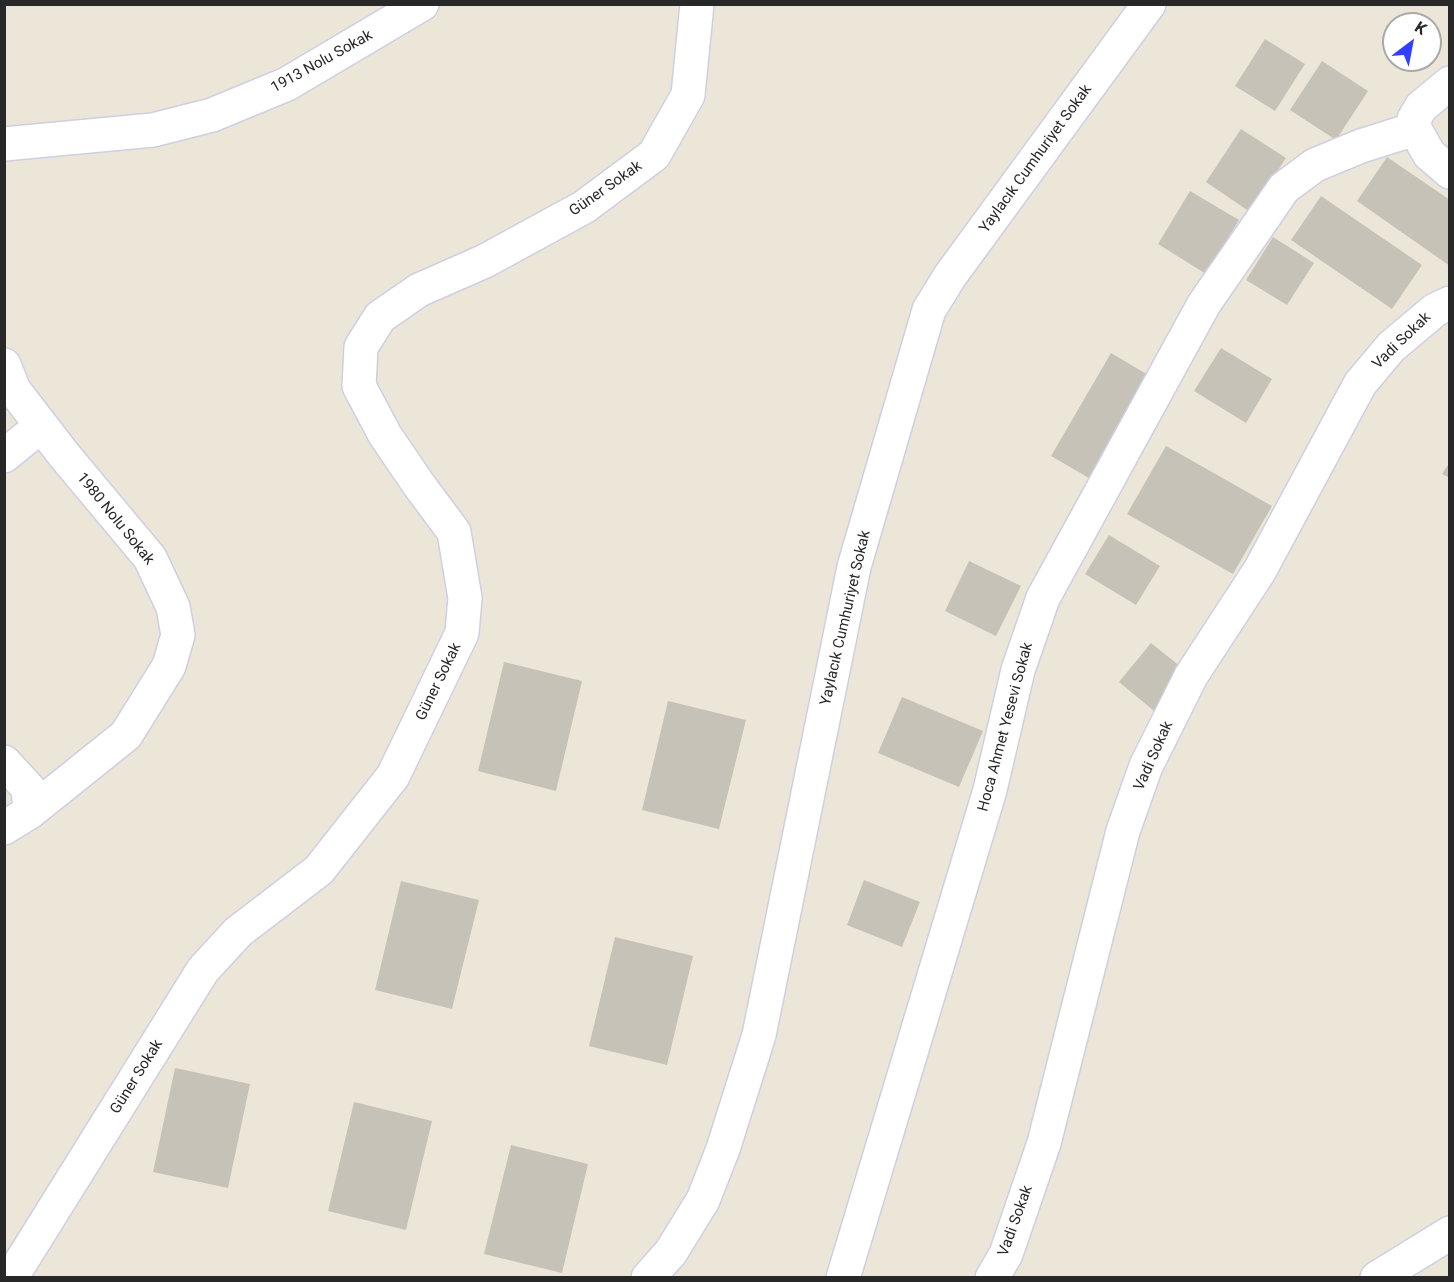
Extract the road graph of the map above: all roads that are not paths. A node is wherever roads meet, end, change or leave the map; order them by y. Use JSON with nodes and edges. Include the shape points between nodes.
{"nodes":[{"id":1,"x":423,"y":4,"type":"edge"},
{"id":2,"x":697,"y":4,"type":"edge"},
{"id":3,"x":1149,"y":4,"type":"edge"},
{"id":4,"x":1449,"y":83,"type":"edge"},
{"id":5,"x":1414,"y":129,"type":"junction"},
{"id":6,"x":4,"y":144,"type":"edge"},
{"id":7,"x":1449,"y":172,"type":"edge"},
{"id":8,"x":1449,"y":303,"type":"edge"},
{"id":9,"x":4,"y":365,"type":"edge"},
{"id":10,"x":42,"y":426,"type":"junction"},
{"id":11,"x":4,"y":456,"type":"edge"},
{"id":12,"x":4,"y":762,"type":"edge"},
{"id":13,"x":17,"y":820,"type":"edge"},
{"id":14,"x":1449,"y":1233,"type":"edge"},
{"id":15,"x":11,"y":1278,"type":"edge"},
{"id":16,"x":648,"y":1278,"type":"edge"},
{"id":17,"x":843,"y":1278,"type":"edge"},
{"id":18,"x":992,"y":1278,"type":"edge"},
{"id":19,"x":1377,"y":1278,"type":"edge"}],
"edges":[{"from":1,"to":6,"type":"street","name":"1913 Nolu Sokak","via":[[287,84],[212,115],[153,130]]},
{"from":2,"to":15,"type":"street","name":"Güner Sokak","via":[[688,95],[654,155],[584,207],[485,261],[419,290],[380,317],[361,347],[359,386],[385,435],[454,532],[465,597],[462,633],[393,776],[320,870],[238,932],[203,970]]},
{"from":3,"to":16,"type":"street","name":"Yaylacık Cumhuriyet Sokak","via":[[929,310],[854,567],[759,1035],[703,1200],[671,1252]]},
{"from":4,"to":5,"type":"street","via":[[1421,107],[1414,119]]},
{"from":5,"to":7,"type":"street","via":[[1429,154]]},
{"from":5,"to":17,"type":"street","name":"Hoca Ahmet Yesevi Sokak","via":[[1315,165],[1284,188],[1204,304],[1043,598],[1018,670],[990,790]]},
{"from":8,"to":18,"type":"street","name":"Vadi Sokak","via":[[1391,347],[1360,384],[1260,570],[1191,676],[1146,766],[1123,831],[1044,1143],[1006,1254]]},
{"from":9,"to":10,"type":"street","name":"1980 Nolu Sokak","via":[[14,390]]},
{"from":10,"to":11,"type":"street"},
{"from":10,"to":13,"type":"street","name":"1980 Nolu Sokak","via":[[150,558],[173,607],[178,635],[169,666],[126,735]]},
{"from":12,"to":13,"type":"street","via":[[28,788]]},
{"from":14,"to":19,"type":"street"}]}
